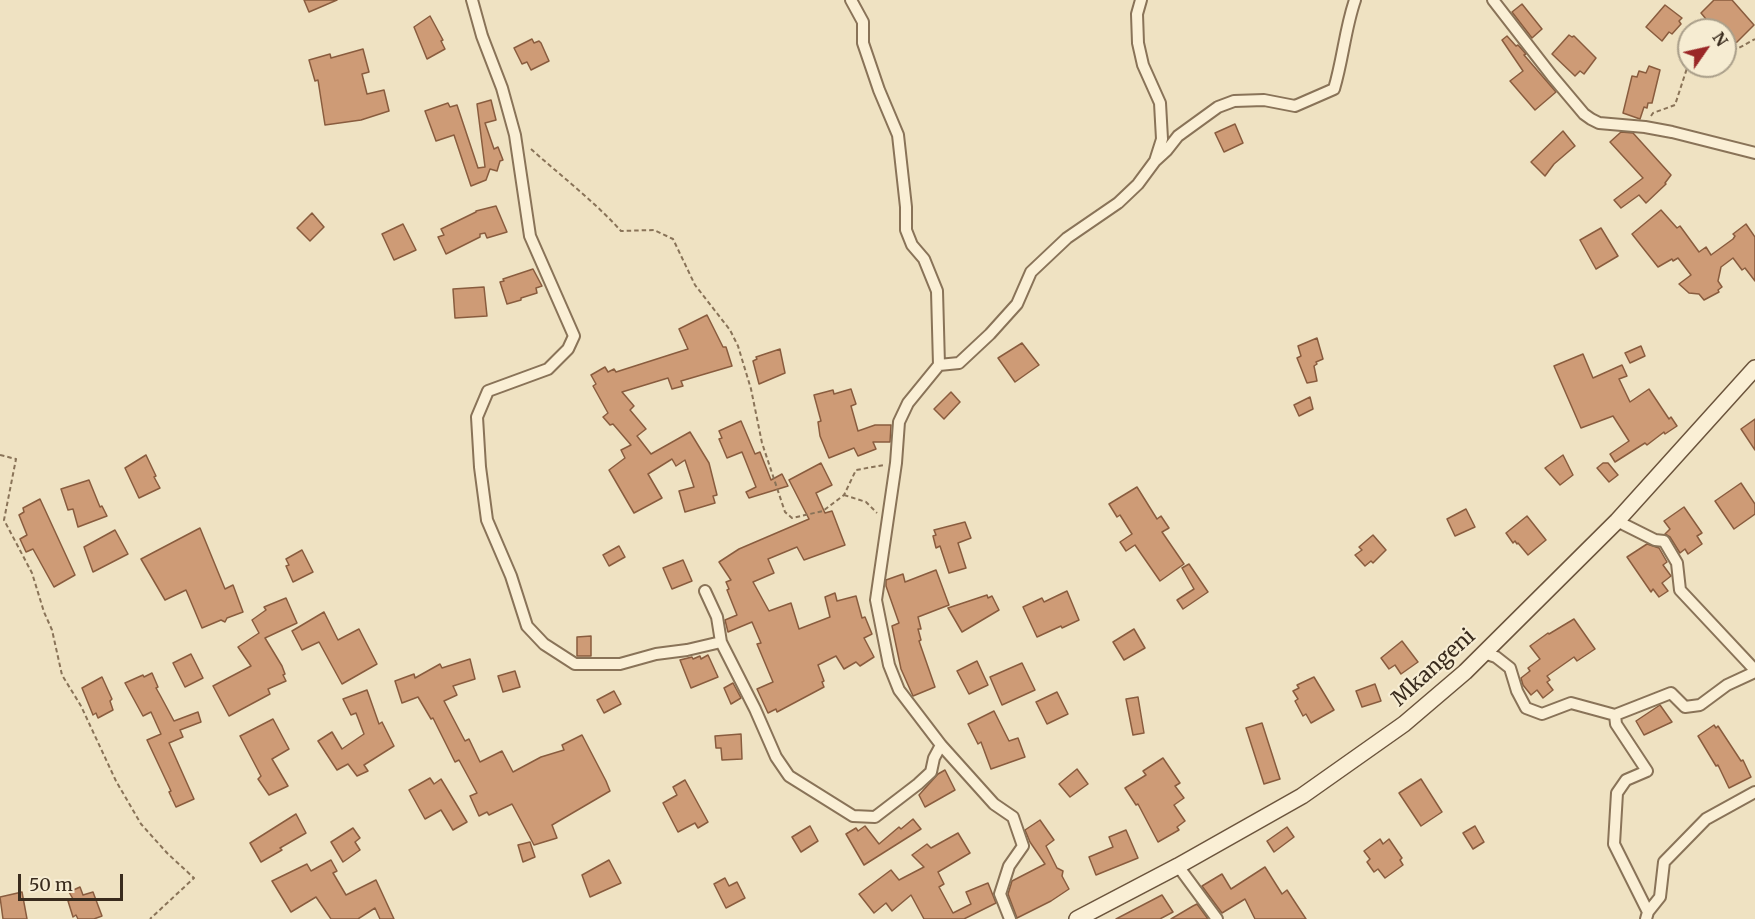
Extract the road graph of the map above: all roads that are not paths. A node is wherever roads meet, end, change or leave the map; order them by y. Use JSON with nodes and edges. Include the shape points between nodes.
{"nodes":[{"id":1,"x":472,"y":0,"type":"edge"},
{"id":2,"x":851,"y":0,"type":"edge"},
{"id":3,"x":1142,"y":0,"type":"edge"},
{"id":4,"x":1355,"y":0,"type":"edge"},
{"id":5,"x":1493,"y":0,"type":"edge"},
{"id":6,"x":1755,"y":153,"type":"edge"},
{"id":7,"x":1155,"y":161,"type":"junction"},
{"id":8,"x":939,"y":365,"type":"junction"},
{"id":9,"x":1755,"y":368,"type":"edge"},
{"id":10,"x":1617,"y":521,"type":"junction"},
{"id":11,"x":705,"y":591,"type":"dead end"},
{"id":12,"x":721,"y":642,"type":"junction"},
{"id":13,"x":1484,"y":653,"type":"junction"},
{"id":14,"x":1755,"y":671,"type":"edge"},
{"id":15,"x":1615,"y":715,"type":"junction"},
{"id":16,"x":941,"y":745,"type":"junction"},
{"id":17,"x":1755,"y":792,"type":"edge"},
{"id":18,"x":1178,"y":867,"type":"junction"},
{"id":19,"x":1647,"y":915,"type":"edge"},
{"id":20,"x":1010,"y":919,"type":"edge"},
{"id":21,"x":1077,"y":919,"type":"edge"},
{"id":22,"x":1217,"y":919,"type":"edge"}],
"edges":[{"from":1,"to":12,"type":"street","via":[[515,135],[530,236],[574,336],[568,349],[548,369],[488,391],[477,417],[487,520],[512,576],[527,626],[544,644],[575,664],[620,664]]},
{"from":2,"to":8,"type":"street","via":[[863,22],[863,43],[898,135],[906,230],[938,291]]},
{"from":3,"to":7,"type":"street","via":[[1137,14],[1138,43],[1160,103],[1162,139]]},
{"from":4,"to":7,"type":"street","via":[[1334,89],[1295,106],[1264,100],[1234,101],[1218,107],[1178,136]]},
{"from":5,"to":6,"type":"street","via":[[1584,114],[1599,123],[1645,127]]},
{"from":7,"to":8,"type":"street","via":[[1118,203],[1067,238],[1031,272],[1017,304],[990,334],[959,363]]},
{"from":8,"to":16,"type":"street","via":[[908,403],[899,422],[876,600],[889,665],[899,690]]},
{"from":9,"to":10,"type":"street","name":"Mkangeni"},
{"from":10,"to":13,"type":"street","name":"Mkangeni"},
{"from":10,"to":14,"type":"street","via":[[1664,541],[1677,563],[1680,590]]},
{"from":11,"to":12,"type":"street","via":[[717,616]]},
{"from":12,"to":16,"type":"street","via":[[789,776],[853,816],[875,817],[918,784],[931,772]]},
{"from":13,"to":15,"type":"street","via":[[1510,668],[1526,708],[1542,714],[1571,703]]},
{"from":13,"to":18,"type":"street","name":"Mkangeni","via":[[1404,724],[1320,784]]},
{"from":14,"to":15,"type":"street","via":[[1700,705],[1685,707],[1671,693]]},
{"from":15,"to":19,"type":"street","via":[[1616,724],[1647,771],[1626,780],[1617,793],[1614,844]]},
{"from":16,"to":20,"type":"street","via":[[994,804],[1013,817],[1023,846],[1009,866],[1000,894]]},
{"from":17,"to":19,"type":"street","via":[[1706,819],[1664,862],[1660,897]]},
{"from":18,"to":21,"type":"street","name":"Mkangeni"},
{"from":18,"to":22,"type":"street"}]}
